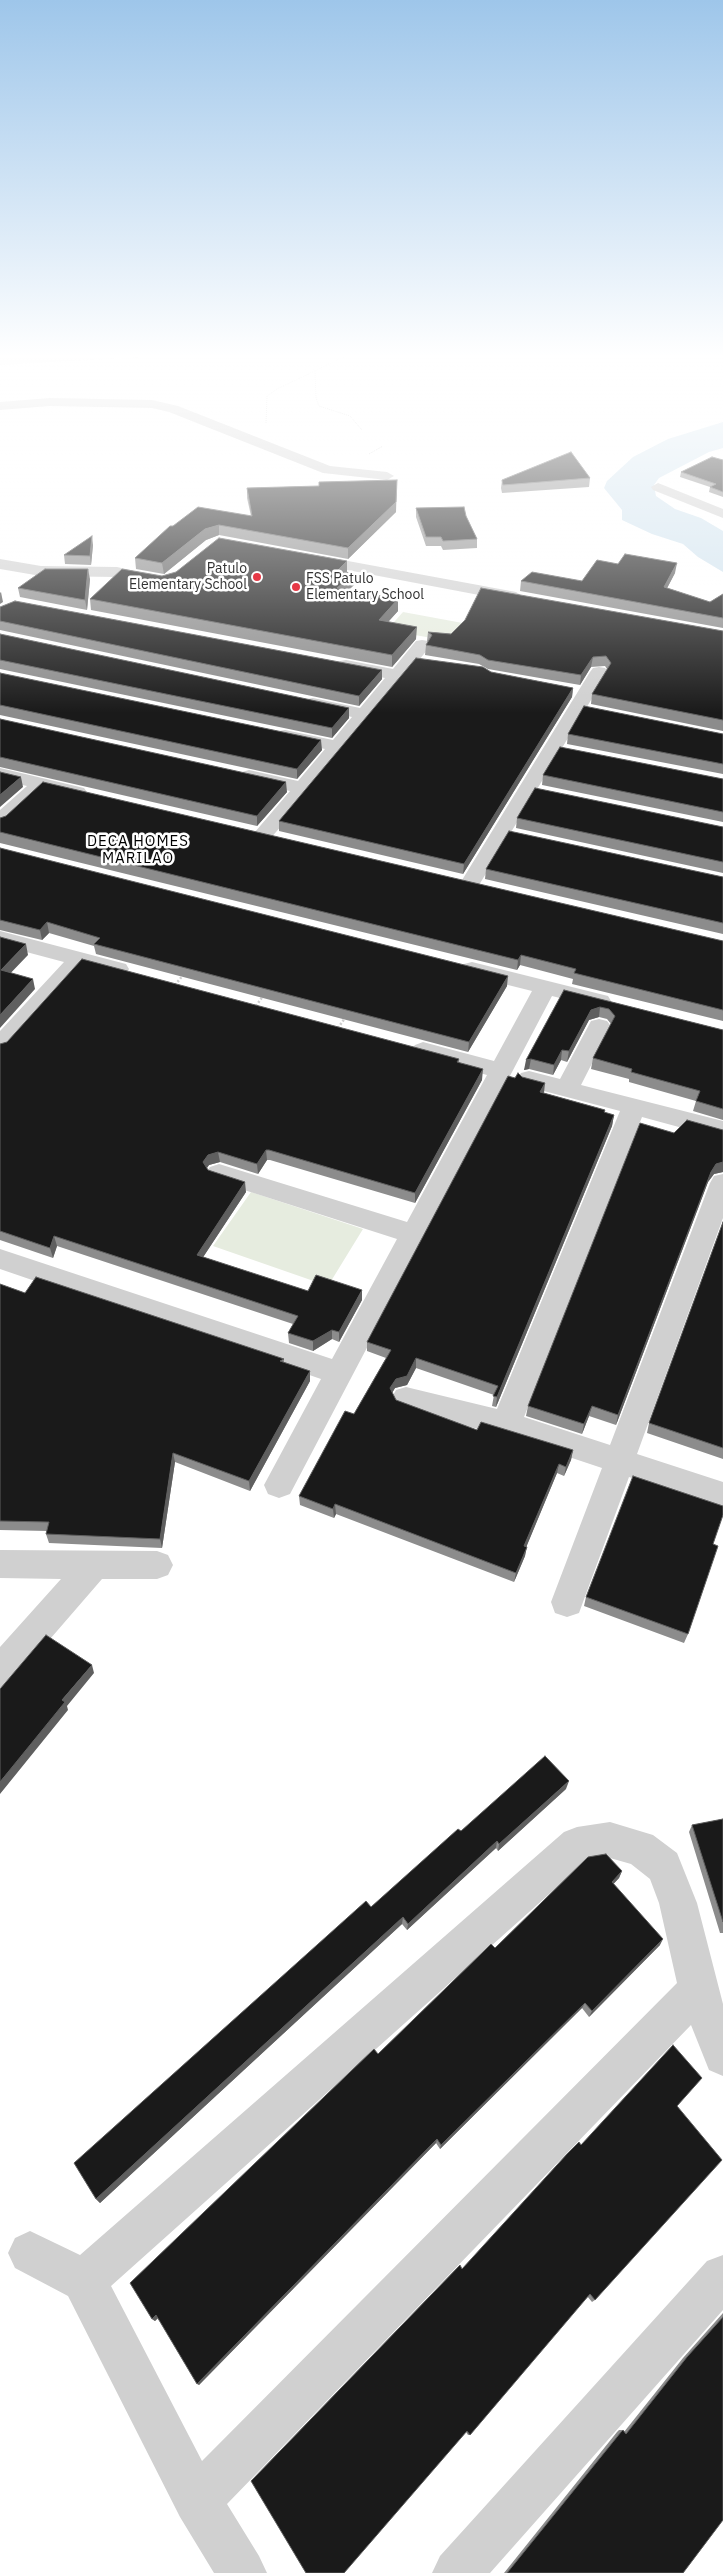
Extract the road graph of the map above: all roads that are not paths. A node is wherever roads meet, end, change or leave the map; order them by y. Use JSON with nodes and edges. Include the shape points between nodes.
{"nodes":[{"id":1,"x":358,"y":473,"type":"edge"},
{"id":2,"x":387,"y":476,"type":"dead end"},
{"id":3,"x":658,"y":487,"type":"dead end"},
{"id":4,"x":715,"y":496,"type":"edge"},
{"id":5,"x":699,"y":504,"type":"junction"},
{"id":6,"x":723,"y":514,"type":"edge"},
{"id":7,"x":296,"y":557,"type":"edge"},
{"id":8,"x":0,"y":564,"type":"edge"},
{"id":9,"x":168,"y":580,"type":"edge"},
{"id":10,"x":527,"y":599,"type":"edge"},
{"id":11,"x":329,"y":662,"type":"edge"},
{"id":12,"x":430,"y":662,"type":"edge"},
{"id":13,"x":599,"y":672,"type":"edge"},
{"id":14,"x":397,"y":675,"type":"junction"},
{"id":15,"x":567,"y":689,"type":"edge"},
{"id":16,"x":296,"y":699,"type":"edge"},
{"id":17,"x":581,"y":700,"type":"junction"},
{"id":18,"x":596,"y":712,"type":"edge"},
{"id":19,"x":363,"y":714,"type":"junction"},
{"id":20,"x":270,"y":732,"type":"edge"},
{"id":21,"x":337,"y":746,"type":"junction"},
{"id":22,"x":552,"y":748,"type":"junction"},
{"id":23,"x":571,"y":752,"type":"edge"},
{"id":24,"x":228,"y":772,"type":"edge"},
{"id":25,"x":0,"y":774,"type":"edge"},
{"id":26,"x":41,"y":783,"type":"junction"},
{"id":27,"x":304,"y":788,"type":"junction"},
{"id":28,"x":527,"y":789,"type":"junction"},
{"id":29,"x":547,"y":793,"type":"edge"},
{"id":30,"x":99,"y":797,"type":"edge"},
{"id":31,"x":0,"y":821,"type":"edge"},
{"id":32,"x":262,"y":836,"type":"edge"},
{"id":33,"x":469,"y":885,"type":"edge"},
{"id":34,"x":0,"y":938,"type":"edge"},
{"id":35,"x":78,"y":959,"type":"junction"},
{"id":36,"x":449,"y":963,"type":"edge"},
{"id":37,"x":181,"y":978,"type":"edge"},
{"id":38,"x":546,"y":987,"type":"junction"},
{"id":39,"x":620,"y":1006,"type":"edge"},
{"id":40,"x":599,"y":1026,"type":"dead end"},
{"id":41,"x":402,"y":1045,"type":"edge"},
{"id":42,"x":0,"y":1046,"type":"edge"},
{"id":43,"x":501,"y":1071,"type":"junction"},
{"id":44,"x":529,"y":1079,"type":"edge"},
{"id":45,"x":567,"y":1089,"type":"junction"},
{"id":46,"x":634,"y":1107,"type":"junction"},
{"id":47,"x":723,"y":1130,"type":"edge"},
{"id":48,"x":219,"y":1173,"type":"edge"},
{"id":49,"x":723,"y":1183,"type":"edge"},
{"id":50,"x":414,"y":1234,"type":"junction"},
{"id":51,"x":0,"y":1259,"type":"edge"},
{"id":52,"x":339,"y":1373,"type":"junction"},
{"id":53,"x":406,"y":1399,"type":"dead end"},
{"id":54,"x":506,"y":1424,"type":"junction"},
{"id":55,"x":620,"y":1462,"type":"junction"},
{"id":56,"x":279,"y":1485,"type":"dead end"},
{"id":57,"x":723,"y":1495,"type":"edge"},
{"id":58,"x":0,"y":1564,"type":"edge"},
{"id":59,"x":157,"y":1565,"type":"dead end"},
{"id":60,"x":92,"y":1567,"type":"junction"},
{"id":61,"x":567,"y":1602,"type":"dead end"},
{"id":62,"x":0,"y":1672,"type":"edge"},
{"id":63,"x":698,"y":1990,"type":"junction"},
{"id":64,"x":723,"y":2056,"type":"edge"},
{"id":65,"x":30,"y":2253,"type":"dead end"},
{"id":66,"x":723,"y":2277,"type":"edge"},
{"id":67,"x":84,"y":2280,"type":"junction"},
{"id":68,"x":197,"y":2500,"type":"junction"},
{"id":69,"x":242,"y":2573,"type":"edge"},
{"id":70,"x":457,"y":2573,"type":"edge"}],
"edges":[{"from":1,"to":2,"type":"street"},
{"from":3,"to":5,"type":"street"},
{"from":4,"to":5,"type":"street"},
{"from":5,"to":6,"type":"street"},
{"from":7,"to":10,"type":"street"},
{"from":8,"to":9,"type":"street","via":[[41,571],[116,572]]},
{"from":11,"to":14,"type":"street"},
{"from":12,"to":14,"type":"street","via":[[416,652]]},
{"from":13,"to":17,"type":"street"},
{"from":14,"to":19,"type":"street"},
{"from":15,"to":17,"type":"street"},
{"from":16,"to":19,"type":"street"},
{"from":17,"to":18,"type":"street"},
{"from":17,"to":22,"type":"street"},
{"from":19,"to":21,"type":"street"},
{"from":20,"to":21,"type":"street"},
{"from":21,"to":27,"type":"street"},
{"from":22,"to":23,"type":"street"},
{"from":22,"to":28,"type":"street"},
{"from":24,"to":27,"type":"street"},
{"from":25,"to":26,"type":"street"},
{"from":26,"to":30,"type":"street"},
{"from":26,"to":31,"type":"street"},
{"from":27,"to":32,"type":"street"},
{"from":28,"to":29,"type":"street"},
{"from":28,"to":33,"type":"street","via":[[511,834]]},
{"from":34,"to":35,"type":"street"},
{"from":35,"to":37,"type":"street"},
{"from":35,"to":42,"type":"street"},
{"from":36,"to":38,"type":"street"},
{"from":38,"to":39,"type":"street"},
{"from":38,"to":43,"type":"street"},
{"from":40,"to":45,"type":"street"},
{"from":41,"to":43,"type":"street"},
{"from":43,"to":50,"type":"street"},
{"from":44,"to":45,"type":"street"},
{"from":45,"to":46,"type":"street"},
{"from":46,"to":47,"type":"street"},
{"from":46,"to":54,"type":"street"},
{"from":48,"to":50,"type":"street"},
{"from":49,"to":55,"type":"street"},
{"from":50,"to":52,"type":"street"},
{"from":51,"to":52,"type":"street"},
{"from":52,"to":56,"type":"street"},
{"from":53,"to":54,"type":"street"},
{"from":54,"to":55,"type":"street"},
{"from":55,"to":57,"type":"street"},
{"from":55,"to":61,"type":"street"},
{"from":58,"to":60,"type":"street"},
{"from":59,"to":60,"type":"street"},
{"from":60,"to":62,"type":"street"},
{"from":63,"to":64,"type":"street"},
{"from":63,"to":67,"type":"street","via":[[678,1903],[664,1866],[640,1848],[610,1840],[577,1845]]},
{"from":63,"to":68,"type":"street"},
{"from":65,"to":67,"type":"street"},
{"from":66,"to":70,"type":"street"},
{"from":67,"to":68,"type":"street"},
{"from":68,"to":69,"type":"street"}]}
